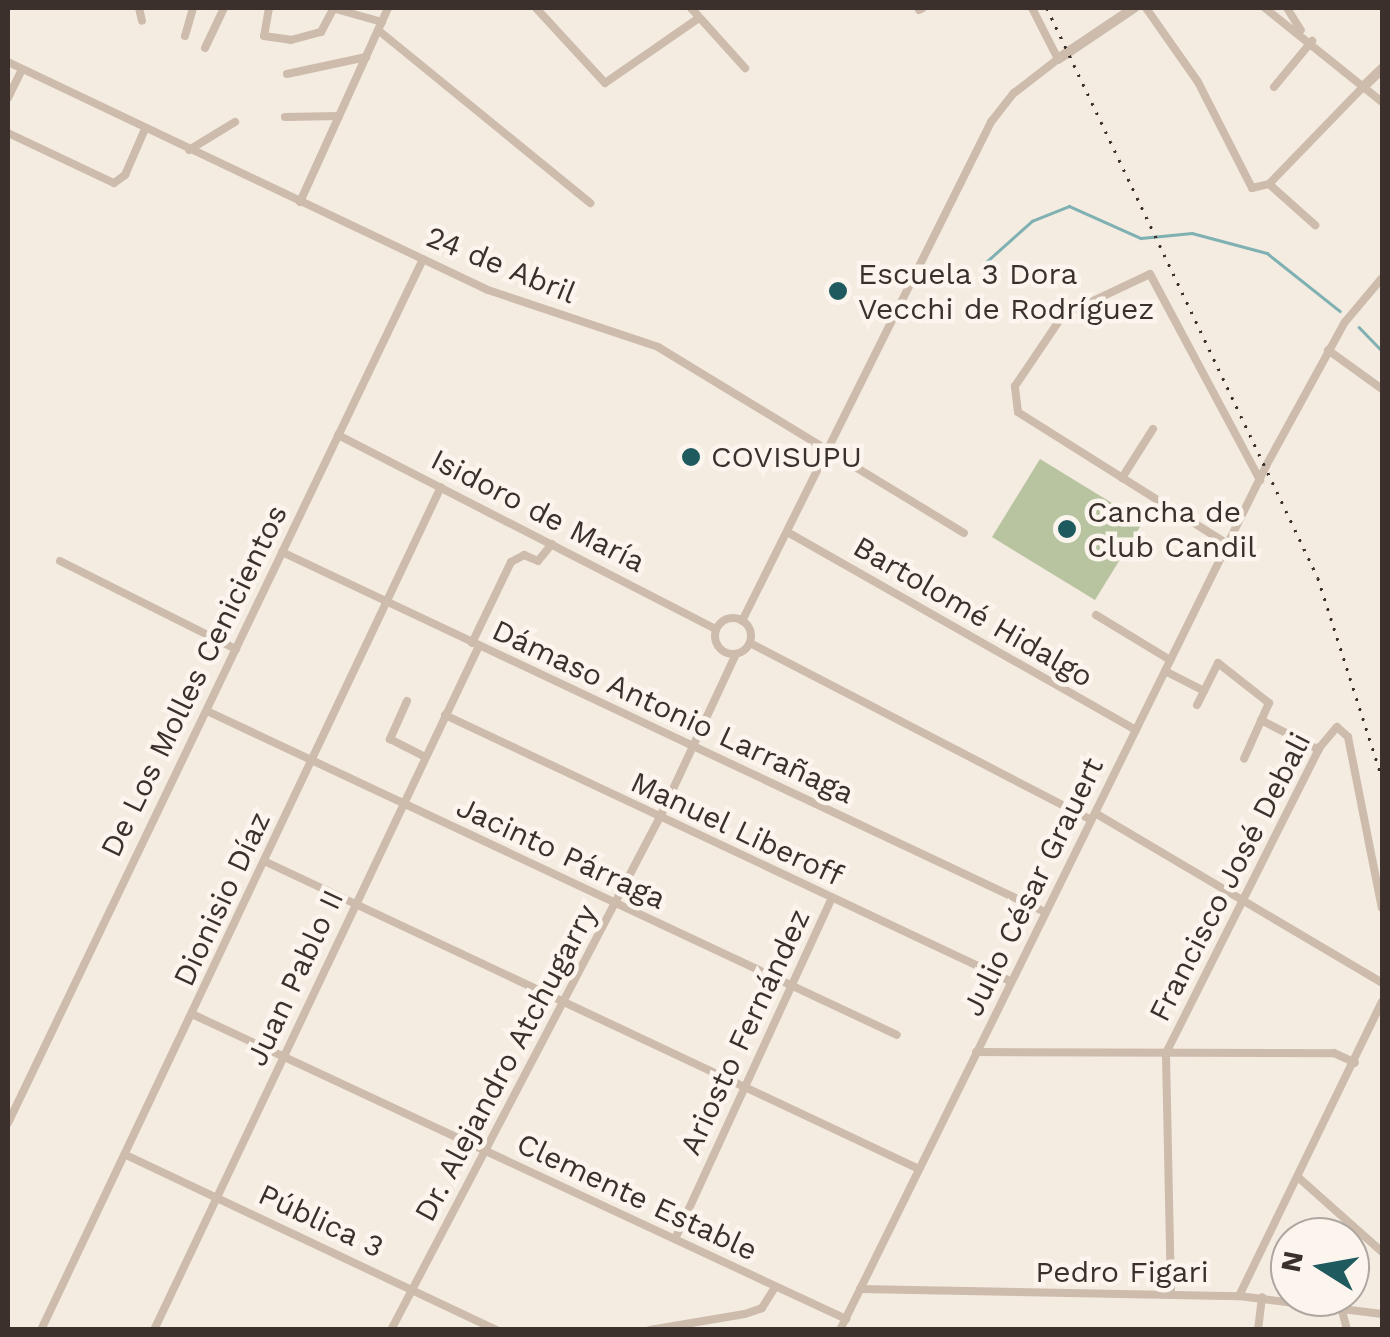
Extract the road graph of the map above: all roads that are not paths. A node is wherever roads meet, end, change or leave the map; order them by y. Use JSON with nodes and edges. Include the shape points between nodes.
{"nodes":[{"id":1,"x":140,"y":8,"type":"edge"},
{"id":2,"x":193,"y":8,"type":"edge"},
{"id":3,"x":224,"y":8,"type":"edge"},
{"id":4,"x":269,"y":8,"type":"edge"},
{"id":5,"x":333,"y":8,"type":"edge"},
{"id":6,"x":388,"y":8,"type":"edge"},
{"id":7,"x":536,"y":8,"type":"edge"},
{"id":8,"x":692,"y":8,"type":"edge"},
{"id":9,"x":1032,"y":8,"type":"edge"},
{"id":10,"x":1134,"y":8,"type":"edge"},
{"id":11,"x":1146,"y":8,"type":"edge"},
{"id":12,"x":1265,"y":8,"type":"edge"},
{"id":13,"x":1287,"y":8,"type":"edge"},
{"id":14,"x":699,"y":18,"type":"junction"},
{"id":15,"x":142,"y":20,"type":"dead end"},
{"id":16,"x":380,"y":26,"type":"junction"},
{"id":17,"x":1304,"y":33,"type":"junction"},
{"id":18,"x":185,"y":36,"type":"dead end"},
{"id":19,"x":1312,"y":41,"type":"junction"},
{"id":20,"x":205,"y":48,"type":"dead end"},
{"id":21,"x":366,"y":56,"type":"junction"},
{"id":22,"x":1058,"y":60,"type":"junction"},
{"id":23,"x":8,"y":62,"type":"edge"},
{"id":24,"x":745,"y":68,"type":"dead end"},
{"id":25,"x":22,"y":69,"type":"junction"},
{"id":26,"x":1382,"y":69,"type":"edge"},
{"id":27,"x":288,"y":74,"type":"dead end"},
{"id":28,"x":1274,"y":87,"type":"dead end"},
{"id":29,"x":1362,"y":88,"type":"junction"},
{"id":30,"x":8,"y":98,"type":"edge"},
{"id":31,"x":1382,"y":102,"type":"edge"},
{"id":32,"x":339,"y":116,"type":"junction"},
{"id":33,"x":285,"y":117,"type":"dead end"},
{"id":34,"x":235,"y":122,"type":"dead end"},
{"id":35,"x":146,"y":130,"type":"junction"},
{"id":36,"x":8,"y":133,"type":"edge"},
{"id":37,"x":189,"y":150,"type":"junction"},
{"id":38,"x":1269,"y":184,"type":"junction"},
{"id":39,"x":300,"y":202,"type":"junction"},
{"id":40,"x":590,"y":203,"type":"dead end"},
{"id":41,"x":1315,"y":225,"type":"dead end"},
{"id":42,"x":422,"y":259,"type":"junction"},
{"id":43,"x":1382,"y":278,"type":"edge"},
{"id":44,"x":1328,"y":350,"type":"junction"},
{"id":45,"x":1382,"y":388,"type":"edge"},
{"id":46,"x":1153,"y":429,"type":"dead end"},
{"id":47,"x":338,"y":434,"type":"junction"},
{"id":48,"x":830,"y":450,"type":"junction"},
{"id":49,"x":1122,"y":478,"type":"junction"},
{"id":50,"x":1260,"y":480,"type":"junction"},
{"id":51,"x":441,"y":487,"type":"junction"},
{"id":52,"x":789,"y":533,"type":"junction"},
{"id":53,"x":964,"y":533,"type":"dead end"},
{"id":54,"x":552,"y":544,"type":"junction"},
{"id":55,"x":1228,"y":545,"type":"junction"},
{"id":56,"x":282,"y":552,"type":"junction"},
{"id":57,"x":60,"y":562,"type":"dead end"},
{"id":58,"x":386,"y":600,"type":"junction"},
{"id":59,"x":1096,"y":616,"type":"dead end"},
{"id":60,"x":742,"y":620,"type":"junction"},
{"id":61,"x":716,"y":629,"type":"junction"},
{"id":62,"x":750,"y":643,"type":"junction"},
{"id":63,"x":475,"y":644,"type":"junction"},
{"id":64,"x":236,"y":649,"type":"junction"},
{"id":65,"x":736,"y":654,"type":"junction"},
{"id":66,"x":1170,"y":660,"type":"junction"},
{"id":67,"x":1165,"y":671,"type":"junction"},
{"id":68,"x":1204,"y":691,"type":"junction"},
{"id":69,"x":407,"y":701,"type":"dead end"},
{"id":70,"x":1197,"y":705,"type":"dead end"},
{"id":71,"x":206,"y":711,"type":"junction"},
{"id":72,"x":445,"y":715,"type":"junction"},
{"id":73,"x":1261,"y":720,"type":"junction"},
{"id":74,"x":1136,"y":730,"type":"junction"},
{"id":75,"x":696,"y":746,"type":"junction"},
{"id":76,"x":1319,"y":750,"type":"junction"},
{"id":77,"x":425,"y":757,"type":"junction"},
{"id":78,"x":1244,"y":759,"type":"dead end"},
{"id":79,"x":312,"y":761,"type":"junction"},
{"id":80,"x":402,"y":804,"type":"junction"},
{"id":81,"x":660,"y":817,"type":"junction"},
{"id":82,"x":1094,"y":817,"type":"junction"},
{"id":83,"x":264,"y":861,"type":"junction"},
{"id":84,"x":832,"y":898,"type":"junction"},
{"id":85,"x":1242,"y":898,"type":"junction"},
{"id":86,"x":355,"y":902,"type":"junction"},
{"id":87,"x":615,"y":903,"type":"junction"},
{"id":88,"x":1382,"y":908,"type":"edge"},
{"id":89,"x":1046,"y":912,"type":"junction"},
{"id":90,"x":1010,"y":981,"type":"junction"},
{"id":91,"x":1382,"y":982,"type":"edge"},
{"id":92,"x":791,"y":985,"type":"junction"},
{"id":93,"x":564,"y":1000,"type":"junction"},
{"id":94,"x":1382,"y":1002,"type":"edge"},
{"id":95,"x":192,"y":1014,"type":"junction"},
{"id":96,"x":897,"y":1035,"type":"dead end"},
{"id":97,"x":976,"y":1052,"type":"junction"},
{"id":98,"x":1166,"y":1054,"type":"junction"},
{"id":99,"x":283,"y":1056,"type":"junction"},
{"id":100,"x":1355,"y":1063,"type":"junction"},
{"id":101,"x":745,"y":1085,"type":"junction"},
{"id":102,"x":8,"y":1124,"type":"edge"},
{"id":103,"x":484,"y":1151,"type":"junction"},
{"id":104,"x":126,"y":1154,"type":"junction"},
{"id":105,"x":919,"y":1168,"type":"junction"},
{"id":106,"x":1299,"y":1178,"type":"junction"},
{"id":107,"x":216,"y":1196,"type":"junction"},
{"id":108,"x":675,"y":1239,"type":"junction"},
{"id":109,"x":1382,"y":1252,"type":"edge"},
{"id":110,"x":776,"y":1287,"type":"junction"},
{"id":111,"x":412,"y":1290,"type":"junction"},
{"id":112,"x":860,"y":1290,"type":"junction"},
{"id":113,"x":1170,"y":1294,"type":"junction"},
{"id":114,"x":1239,"y":1296,"type":"junction"},
{"id":115,"x":1262,"y":1297,"type":"junction"},
{"id":116,"x":1270,"y":1298,"type":"edge"},
{"id":117,"x":846,"y":1318,"type":"junction"},
{"id":118,"x":670,"y":1327,"type":"edge"},
{"id":119,"x":41,"y":1330,"type":"edge"},
{"id":120,"x":154,"y":1330,"type":"edge"},
{"id":121,"x":391,"y":1330,"type":"edge"},
{"id":122,"x":497,"y":1330,"type":"edge"},
{"id":123,"x":650,"y":1330,"type":"edge"},
{"id":124,"x":840,"y":1330,"type":"edge"},
{"id":125,"x":1258,"y":1330,"type":"edge"}],
"edges":[{"from":1,"to":15,"type":"street"},
{"from":2,"to":18,"type":"street"},
{"from":3,"to":20,"type":"street"},
{"from":4,"to":5,"type":"street","via":[[264,36],[291,40],[321,32]]},
{"from":5,"to":16,"type":"street"},
{"from":6,"to":16,"type":"street"},
{"from":7,"to":14,"type":"street","via":[[605,83]]},
{"from":8,"to":14,"type":"street"},
{"from":9,"to":22,"type":"street"},
{"from":10,"to":22,"type":"street"},
{"from":11,"to":38,"type":"street","via":[[1198,82],[1244,179],[1261,190]]},
{"from":12,"to":17,"type":"street"},
{"from":13,"to":17,"type":"street"},
{"from":14,"to":24,"type":"street"},
{"from":16,"to":21,"type":"street"},
{"from":16,"to":40,"type":"street"},
{"from":17,"to":19,"type":"street"},
{"from":19,"to":28,"type":"street"},
{"from":19,"to":29,"type":"street"},
{"from":21,"to":27,"type":"street"},
{"from":21,"to":32,"type":"street"},
{"from":22,"to":48,"type":"street","via":[[1014,93],[992,122]]},
{"from":23,"to":25,"type":"street","name":"24 de Abril"},
{"from":25,"to":30,"type":"street"},
{"from":25,"to":35,"type":"street","name":"24 de Abril"},
{"from":26,"to":29,"type":"street"},
{"from":29,"to":31,"type":"street"},
{"from":29,"to":38,"type":"street"},
{"from":32,"to":33,"type":"street"},
{"from":32,"to":39,"type":"street"},
{"from":34,"to":37,"type":"street"},
{"from":35,"to":36,"type":"street","via":[[125,175],[114,183]]},
{"from":35,"to":37,"type":"street","name":"24 de Abril"},
{"from":37,"to":39,"type":"street","name":"24 de Abril"},
{"from":38,"to":41,"type":"street"},
{"from":39,"to":42,"type":"street","name":"24 de Abril"},
{"from":42,"to":47,"type":"street","name":"De Los Molles Cenicientos"},
{"from":42,"to":48,"type":"street","name":"24 de Abril","via":[[524,304],[658,347]]},
{"from":43,"to":44,"type":"street","name":"Julio César Grauert"},
{"from":44,"to":45,"type":"street"},
{"from":44,"to":50,"type":"street","name":"Julio César Grauert"},
{"from":46,"to":49,"type":"street"},
{"from":47,"to":51,"type":"street","name":"Isidoro de María"},
{"from":47,"to":56,"type":"street","name":"De Los Molles Cenicientos"},
{"from":48,"to":52,"type":"street"},
{"from":48,"to":53,"type":"street","name":"24 de Abril"},
{"from":49,"to":50,"type":"street","via":[[1012,404],[1018,380],[1063,315],[1150,274]]},
{"from":49,"to":55,"type":"street"},
{"from":50,"to":55,"type":"street","name":"Julio César Grauert"},
{"from":51,"to":54,"type":"street","name":"Isidoro de María"},
{"from":51,"to":58,"type":"street","name":"Dionisio Díaz"},
{"from":52,"to":60,"type":"street"},
{"from":52,"to":74,"type":"street","name":"Bartolomé Hidalgo"},
{"from":54,"to":61,"type":"street","name":"Isidoro de María"},
{"from":54,"to":63,"type":"street","name":"Juan Pablo II","via":[[538,561],[524,555],[511,562]]},
{"from":55,"to":66,"type":"street","name":"Julio César Grauert"},
{"from":56,"to":58,"type":"street","name":"Dámaso Antonio Larrañaga"},
{"from":56,"to":64,"type":"street","name":"De Los Molles Cenicientos"},
{"from":57,"to":64,"type":"street"},
{"from":58,"to":63,"type":"street","name":"Dámaso Antonio Larrañaga"},
{"from":58,"to":79,"type":"street","name":"Dionisio Díaz"},
{"from":59,"to":66,"type":"street"},
{"from":60,"to":61,"type":"street","via":[[725,620]]},
{"from":60,"to":62,"type":"street"},
{"from":61,"to":65,"type":"street","via":[[718,648]]},
{"from":62,"to":65,"type":"street"},
{"from":62,"to":82,"type":"street"},
{"from":63,"to":72,"type":"street","name":"Juan Pablo II"},
{"from":63,"to":75,"type":"street","name":"Dámaso Antonio Larrañaga"},
{"from":64,"to":71,"type":"street","name":"De Los Molles Cenicientos"},
{"from":65,"to":75,"type":"street","name":"Dr. Alejandro Atchugarry"},
{"from":66,"to":67,"type":"street","name":"Julio César Grauert"},
{"from":67,"to":68,"type":"street"},
{"from":67,"to":74,"type":"street","name":"Julio César Grauert"},
{"from":68,"to":70,"type":"street"},
{"from":68,"to":73,"type":"street","via":[[1218,664],[1236,672],[1269,702]]},
{"from":69,"to":77,"type":"street","via":[[390,739]]},
{"from":71,"to":79,"type":"street","name":"Jacinto Párraga"},
{"from":71,"to":102,"type":"street","name":"De Los Molles Cenicientos"},
{"from":72,"to":77,"type":"street","name":"Juan Pablo II"},
{"from":72,"to":81,"type":"street","name":"Manuel Liberoff"},
{"from":73,"to":76,"type":"street"},
{"from":73,"to":78,"type":"street"},
{"from":74,"to":82,"type":"street","name":"Julio César Grauert"},
{"from":75,"to":81,"type":"street","name":"Dr. Alejandro Atchugarry"},
{"from":75,"to":89,"type":"street","name":"Dámaso Antonio Larrañaga"},
{"from":76,"to":85,"type":"street","name":"Francisco José Debali"},
{"from":76,"to":88,"type":"street","name":"Francisco José Debali","via":[[1329,732],[1341,728]]},
{"from":77,"to":80,"type":"street","name":"Juan Pablo II"},
{"from":79,"to":80,"type":"street","name":"Jacinto Párraga"},
{"from":79,"to":83,"type":"street","name":"Dionisio Díaz"},
{"from":80,"to":86,"type":"street","name":"Juan Pablo II"},
{"from":80,"to":87,"type":"street","name":"Jacinto Párraga"},
{"from":81,"to":84,"type":"street","name":"Manuel Liberoff"},
{"from":81,"to":87,"type":"street","name":"Dr. Alejandro Atchugarry"},
{"from":82,"to":85,"type":"street"},
{"from":82,"to":89,"type":"street","name":"Julio César Grauert"},
{"from":83,"to":86,"type":"street"},
{"from":83,"to":95,"type":"street","name":"Dionisio Díaz"},
{"from":84,"to":90,"type":"street","name":"Manuel Liberoff"},
{"from":84,"to":92,"type":"street","name":"Ariosto Fernández"},
{"from":85,"to":91,"type":"street"},
{"from":85,"to":98,"type":"street","name":"Francisco José Debali"},
{"from":86,"to":93,"type":"street"},
{"from":86,"to":99,"type":"street","name":"Juan Pablo II"},
{"from":87,"to":92,"type":"street","name":"Jacinto Párraga"},
{"from":87,"to":93,"type":"street","name":"Dr. Alejandro Atchugarry"},
{"from":89,"to":90,"type":"street","name":"Julio César Grauert"},
{"from":90,"to":97,"type":"street","name":"Julio César Grauert"},
{"from":92,"to":96,"type":"street","name":"Jacinto Párraga"},
{"from":92,"to":101,"type":"street","name":"Ariosto Fernández"},
{"from":93,"to":101,"type":"street"},
{"from":93,"to":103,"type":"street","name":"Dr. Alejandro Atchugarry"},
{"from":94,"to":100,"type":"street"},
{"from":95,"to":99,"type":"street","name":"Clemente Estable"},
{"from":95,"to":104,"type":"street","name":"Dionisio Díaz"},
{"from":97,"to":98,"type":"street"},
{"from":97,"to":105,"type":"street","name":"Julio César Grauert"},
{"from":98,"to":100,"type":"street","via":[[1334,1053]]},
{"from":98,"to":113,"type":"street","name":"Francisco José Debali"},
{"from":99,"to":103,"type":"street","name":"Clemente Estable"},
{"from":99,"to":107,"type":"street","name":"Juan Pablo II"},
{"from":100,"to":106,"type":"street"},
{"from":101,"to":105,"type":"street"},
{"from":101,"to":108,"type":"street","name":"Ariosto Fernández"},
{"from":103,"to":108,"type":"street","name":"Clemente Estable"},
{"from":103,"to":111,"type":"street","name":"Dr. Alejandro Atchugarry"},
{"from":104,"to":107,"type":"street","name":"Pública 3"},
{"from":104,"to":119,"type":"street","name":"Dionisio Díaz"},
{"from":105,"to":112,"type":"street","name":"Julio César Grauert"},
{"from":106,"to":109,"type":"street"},
{"from":106,"to":114,"type":"street"},
{"from":107,"to":111,"type":"street","name":"Pública 3"},
{"from":107,"to":120,"type":"street","name":"Juan Pablo II"},
{"from":108,"to":110,"type":"street","name":"Clemente Estable"},
{"from":110,"to":117,"type":"street","name":"Clemente Estable"},
{"from":110,"to":118,"type":"street","via":[[762,1308]]},
{"from":111,"to":121,"type":"street","name":"Dr. Alejandro Atchugarry"},
{"from":111,"to":122,"type":"street","name":"Pública 3"},
{"from":112,"to":113,"type":"street","name":"Pedro Figari"},
{"from":112,"to":117,"type":"street","name":"Julio César Grauert"},
{"from":113,"to":114,"type":"street","name":"Pedro Figari"},
{"from":114,"to":115,"type":"street","name":"Pedro Figari"},
{"from":115,"to":116,"type":"street","name":"Pedro Figari"},
{"from":115,"to":125,"type":"street"},
{"from":117,"to":124,"type":"street","name":"Julio César Grauert"},
{"from":118,"to":123,"type":"street"}]}
